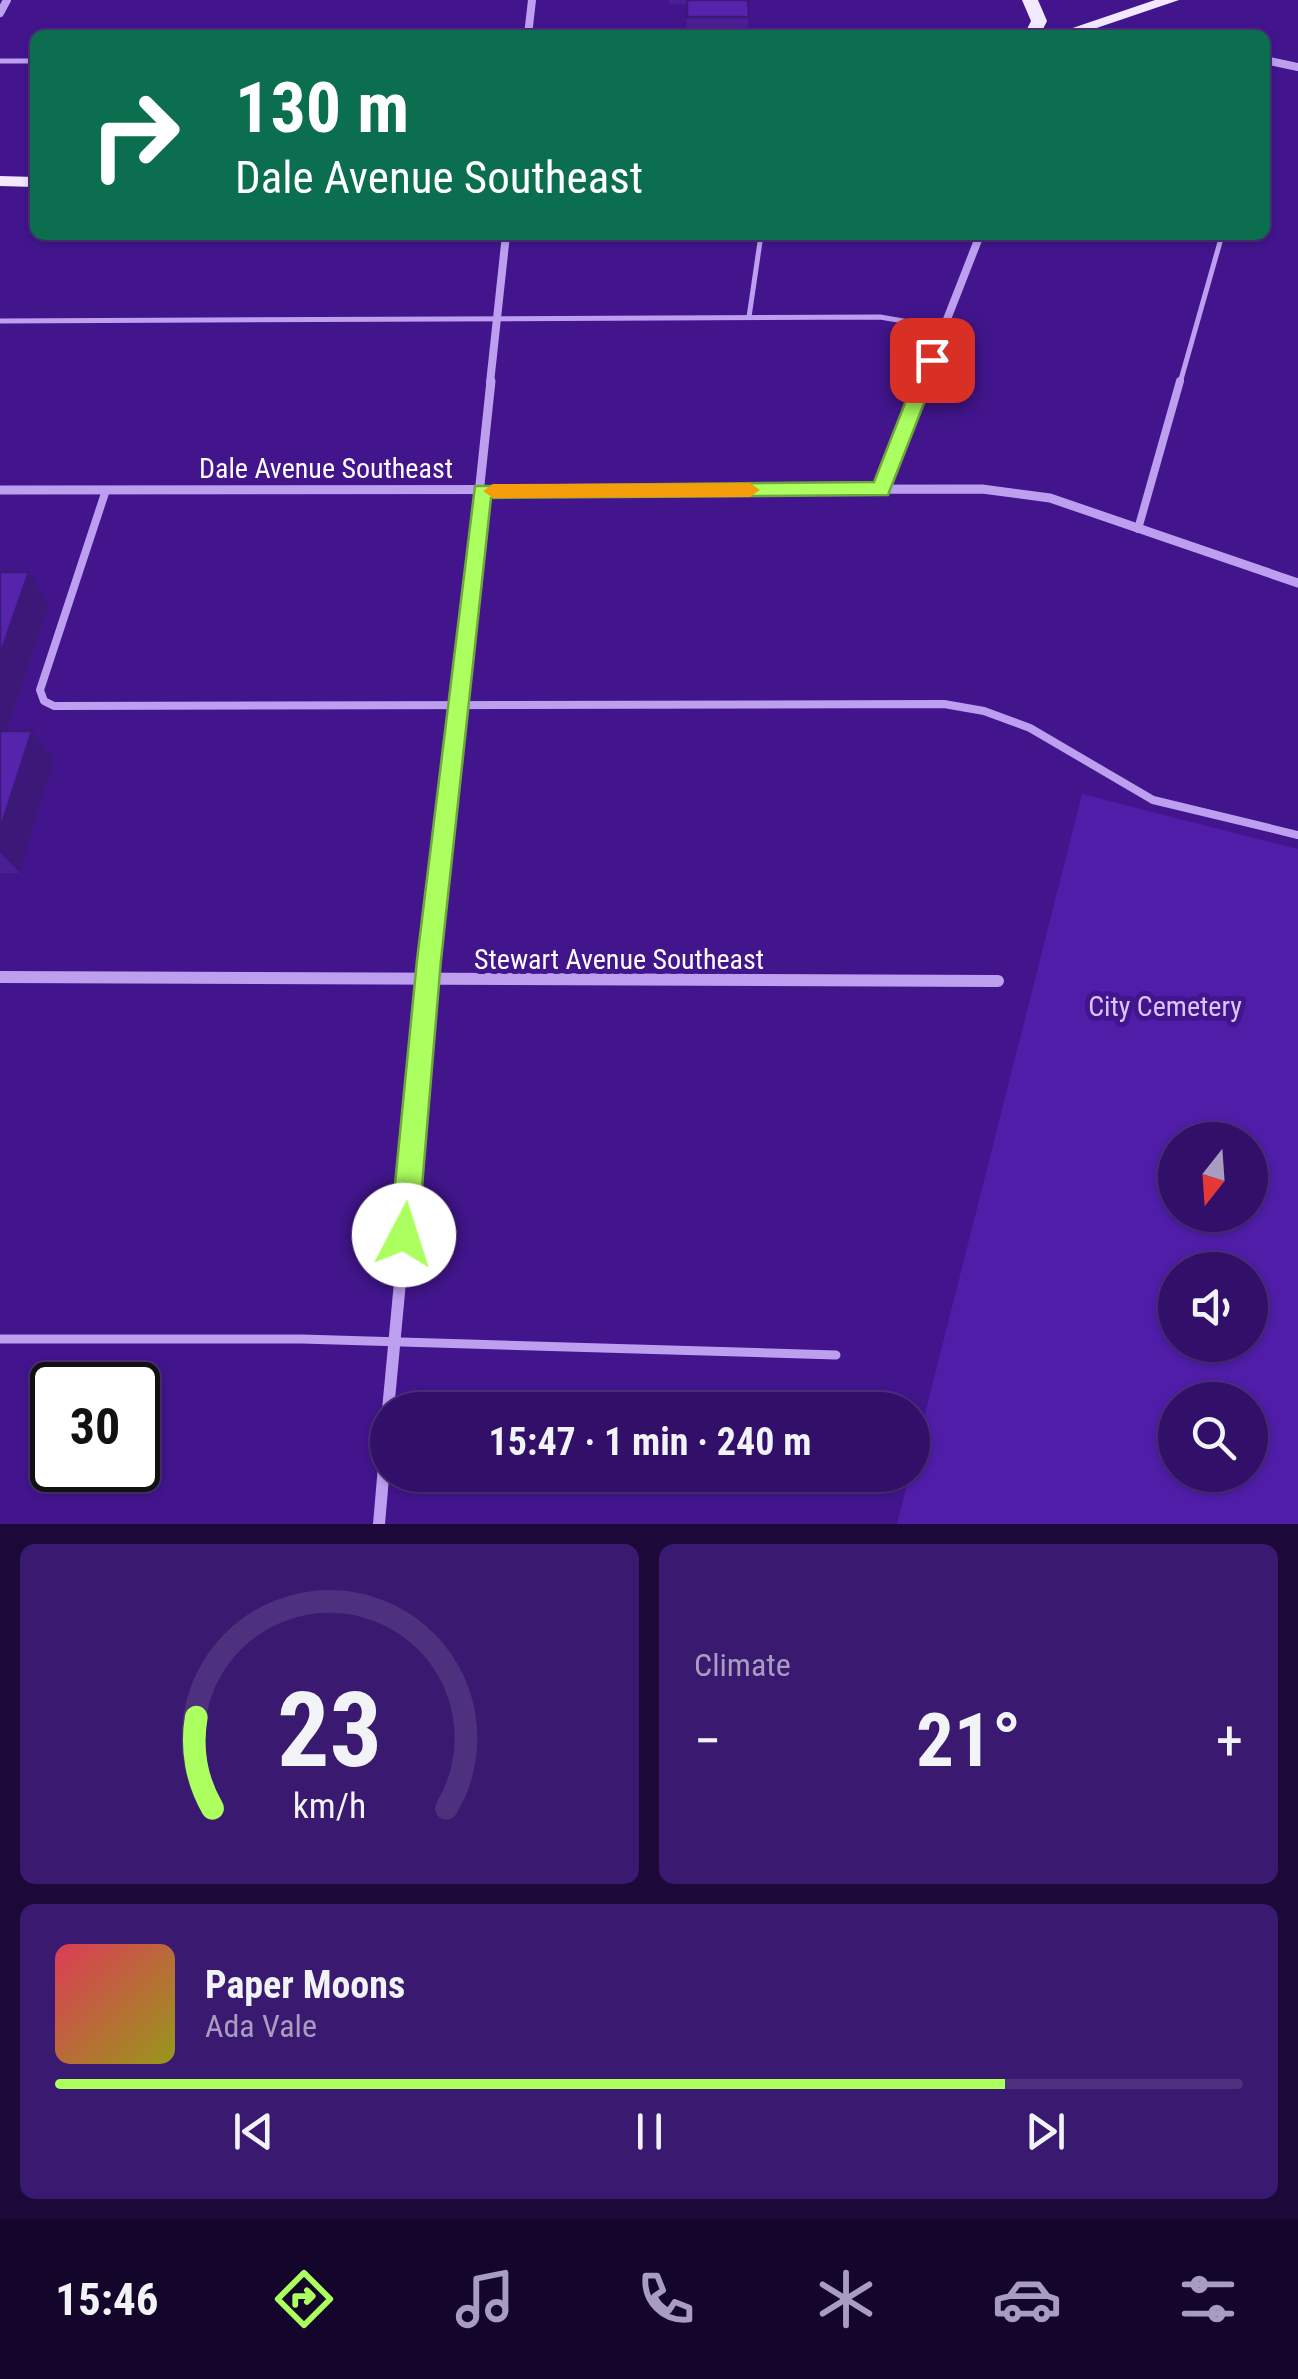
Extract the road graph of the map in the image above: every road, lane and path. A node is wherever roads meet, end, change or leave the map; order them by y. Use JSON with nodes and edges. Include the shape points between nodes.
{"nodes":[{"id":1,"x":7,"y":0,"type":"edge"},
{"id":2,"x":532,"y":0,"type":"edge"},
{"id":3,"x":1030,"y":0,"type":"edge"},
{"id":4,"x":1171,"y":0,"type":"edge"},
{"id":5,"x":0,"y":13,"type":"edge"},
{"id":6,"x":529,"y":30,"type":"edge"},
{"id":7,"x":1035,"y":30,"type":"edge"},
{"id":8,"x":1076,"y":30,"type":"edge"},
{"id":9,"x":0,"y":61,"type":"edge"},
{"id":10,"x":30,"y":61,"type":"edge"},
{"id":11,"x":1270,"y":63,"type":"edge"},
{"id":12,"x":1298,"y":67,"type":"edge"},
{"id":13,"x":0,"y":181,"type":"edge"},
{"id":14,"x":30,"y":182,"type":"edge"},
{"id":15,"x":505,"y":240,"type":"edge"},
{"id":16,"x":759,"y":240,"type":"edge"},
{"id":17,"x":978,"y":240,"type":"edge"},
{"id":18,"x":1221,"y":240,"type":"edge"},
{"id":19,"x":749,"y":317,"type":"junction"},
{"id":20,"x":0,"y":320,"type":"edge"},
{"id":21,"x":497,"y":321,"type":"junction"},
{"id":22,"x":944,"y":328,"type":"junction"},
{"id":23,"x":0,"y":490,"type":"edge"},
{"id":24,"x":106,"y":490,"type":"junction"},
{"id":25,"x":882,"y":490,"type":"junction"},
{"id":26,"x":482,"y":491,"type":"junction"},
{"id":27,"x":1138,"y":530,"type":"junction"},
{"id":28,"x":1298,"y":583,"type":"edge"},
{"id":29,"x":456,"y":707,"type":"junction"},
{"id":30,"x":1298,"y":835,"type":"edge"},
{"id":31,"x":0,"y":977,"type":"edge"},
{"id":32,"x":998,"y":981,"type":"dead end"},
{"id":33,"x":427,"y":982,"type":"junction"},
{"id":34,"x":0,"y":1339,"type":"edge"},
{"id":35,"x":394,"y":1342,"type":"junction"},
{"id":36,"x":836,"y":1355,"type":"dead end"},
{"id":37,"x":390,"y":1392,"type":"edge"},
{"id":38,"x":381,"y":1492,"type":"edge"},
{"id":39,"x":378,"y":1524,"type":"edge"}],
"edges":[{"from":1,"to":5,"type":"street"},
{"from":2,"to":6,"type":"street"},
{"from":3,"to":7,"type":"main road","via":[[1040,21]]},
{"from":4,"to":8,"type":"main road"},
{"from":9,"to":10,"type":"lane"},
{"from":11,"to":12,"type":"street"},
{"from":13,"to":14,"type":"main road"},
{"from":15,"to":21,"type":"street"},
{"from":16,"to":19,"type":"lane"},
{"from":17,"to":22,"type":"street"},
{"from":18,"to":27,"type":"lane"},
{"from":19,"to":21,"type":"lane"},
{"from":19,"to":22,"type":"lane","via":[[880,317]]},
{"from":20,"to":21,"type":"lane"},
{"from":21,"to":26,"type":"street"},
{"from":22,"to":25,"type":"street"},
{"from":23,"to":24,"type":"street","name":"Dale Avenue Southeast"},
{"from":24,"to":26,"type":"street","name":"Dale Avenue Southeast"},
{"from":24,"to":29,"type":"lane","via":[[40,690],[44,701]]},
{"from":25,"to":26,"type":"street","name":"Dale Avenue Southeast"},
{"from":25,"to":27,"type":"street","name":"Dale Avenue Southeast","via":[[1020,492]]},
{"from":26,"to":29,"type":"street"},
{"from":27,"to":28,"type":"street","name":"Dale Avenue Southeast"},
{"from":29,"to":30,"type":"lane","via":[[958,706],[1030,728],[1154,800]]},
{"from":29,"to":33,"type":"street"},
{"from":31,"to":33,"type":"street","name":"Stewart Avenue Southeast"},
{"from":32,"to":33,"type":"street","name":"Stewart Avenue Southeast"},
{"from":33,"to":35,"type":"street"},
{"from":34,"to":35,"type":"lane"},
{"from":35,"to":36,"type":"lane"},
{"from":35,"to":37,"type":"street"},
{"from":38,"to":39,"type":"street"}]}
